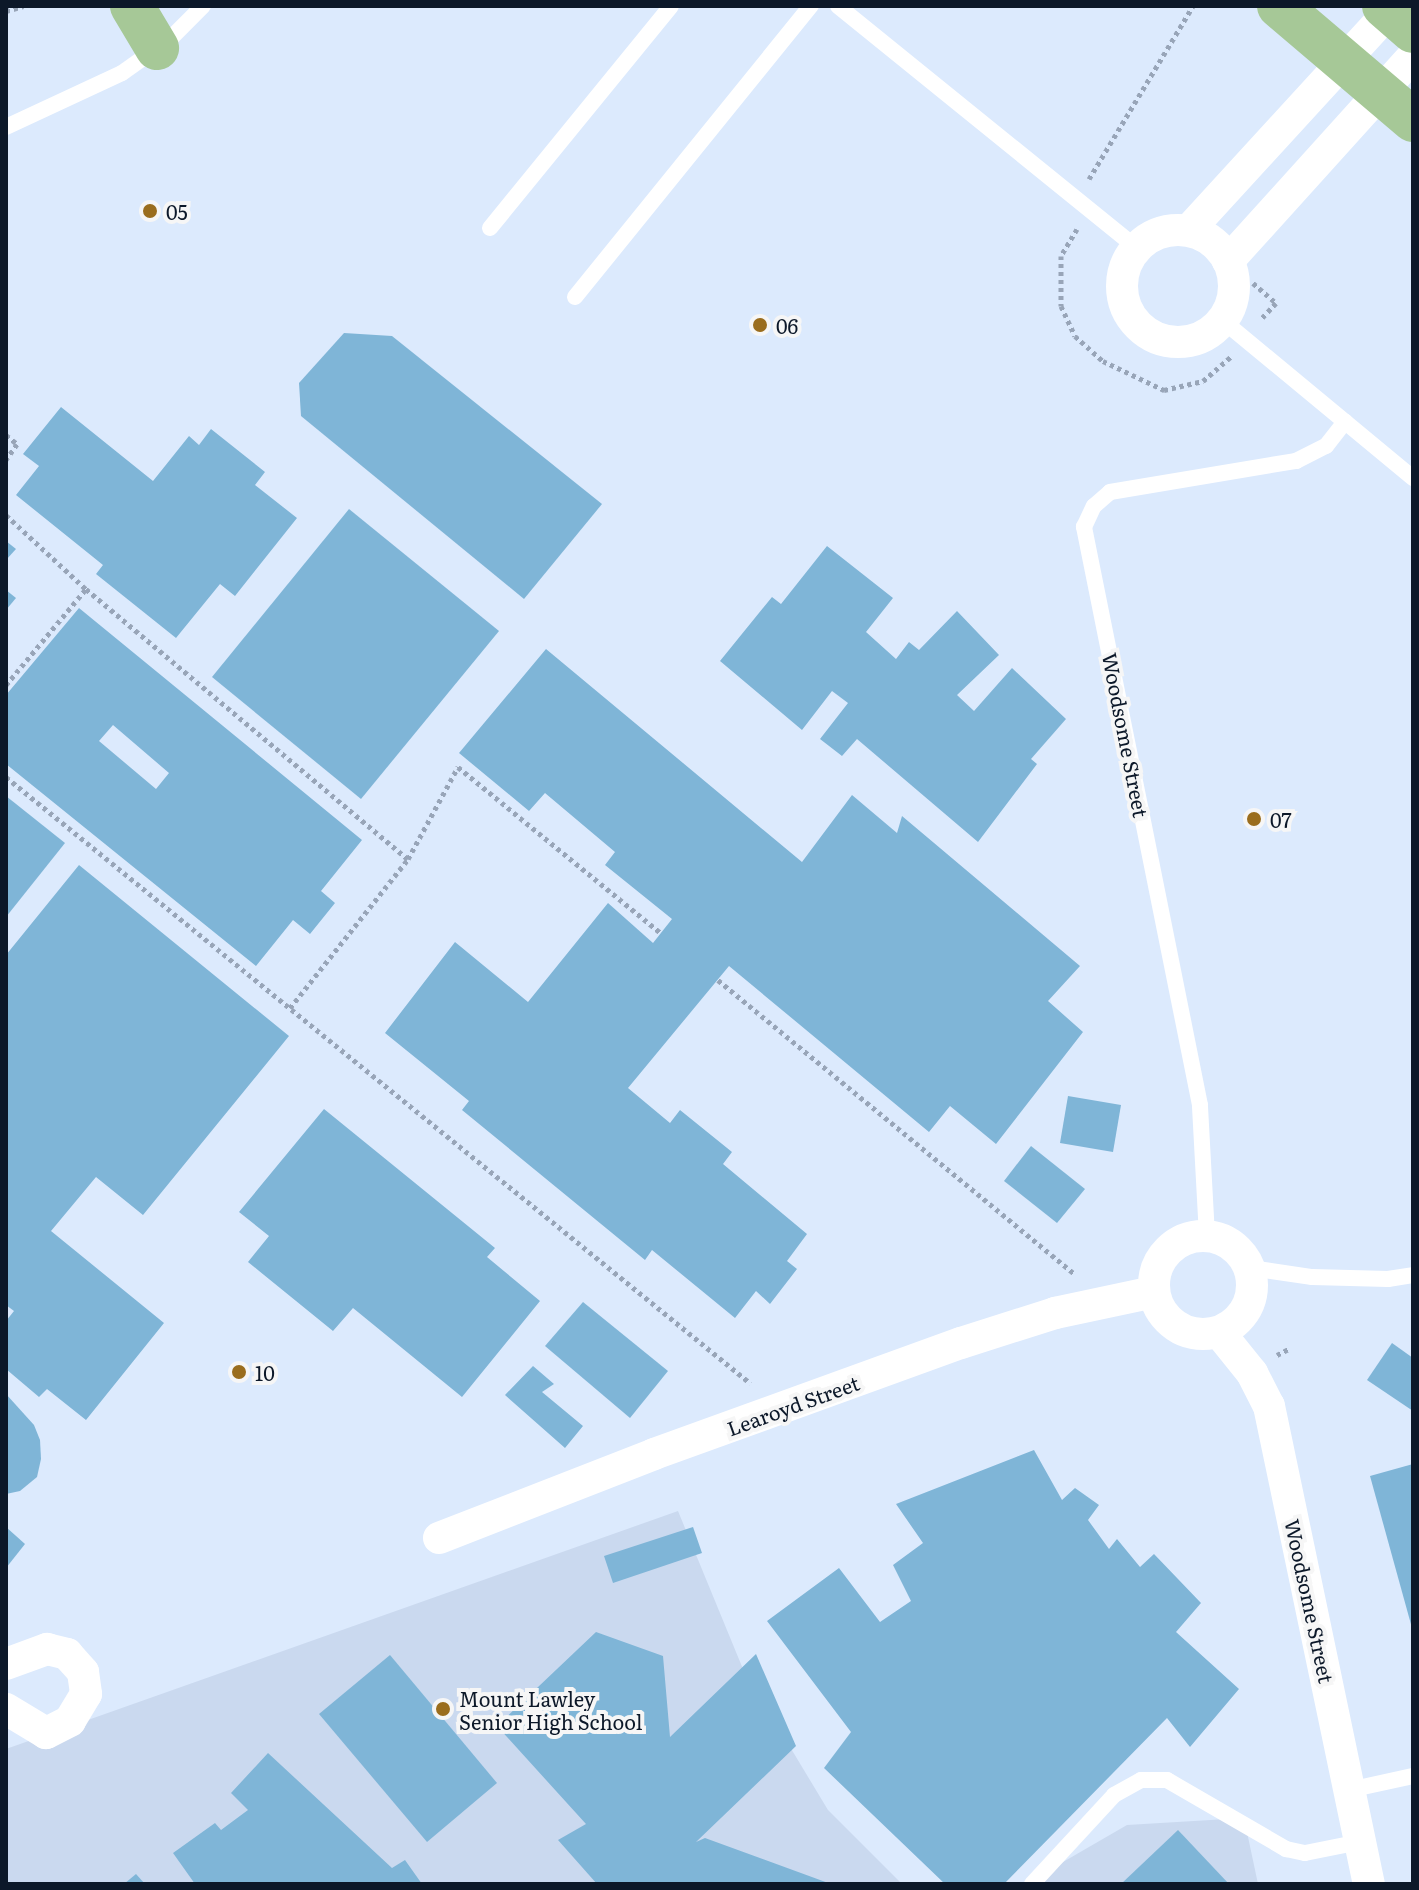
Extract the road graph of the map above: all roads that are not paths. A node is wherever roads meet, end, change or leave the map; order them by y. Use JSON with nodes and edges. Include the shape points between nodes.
{"nodes":[{"id":1,"x":132,"y":6,"type":"edge"},
{"id":2,"x":203,"y":6,"type":"edge"},
{"id":3,"x":671,"y":6,"type":"edge"},
{"id":4,"x":811,"y":6,"type":"edge"},
{"id":5,"x":838,"y":6,"type":"edge"},
{"id":6,"x":1279,"y":6,"type":"edge"},
{"id":7,"x":1396,"y":16,"type":"edge"},
{"id":8,"x":157,"y":48,"type":"junction"},
{"id":9,"x":1413,"y":56,"type":"edge"},
{"id":10,"x":1346,"y":62,"type":"junction"},
{"id":11,"x":1397,"y":106,"type":"edge"},
{"id":12,"x":6,"y":127,"type":"edge"},
{"id":13,"x":490,"y":228,"type":"dead end"},
{"id":14,"x":1189,"y":230,"type":"junction"},
{"id":15,"x":1136,"y":247,"type":"junction"},
{"id":16,"x":1228,"y":261,"type":"junction"},
{"id":17,"x":575,"y":297,"type":"dead end"},
{"id":18,"x":1222,"y":320,"type":"junction"},
{"id":19,"x":1345,"y":422,"type":"junction"},
{"id":20,"x":1411,"y":473,"type":"edge"},
{"id":21,"x":1207,"y":1236,"type":"junction"},
{"id":22,"x":1250,"y":1268,"type":"junction"},
{"id":23,"x":1413,"y":1275,"type":"edge"},
{"id":24,"x":1154,"y":1292,"type":"junction"},
{"id":25,"x":1219,"y":1332,"type":"junction"},
{"id":26,"x":439,"y":1538,"type":"dead end"},
{"id":27,"x":6,"y":1664,"type":"edge"},
{"id":28,"x":6,"y":1709,"type":"edge"},
{"id":29,"x":1413,"y":1776,"type":"edge"},
{"id":30,"x":1349,"y":1790,"type":"junction"},
{"id":31,"x":1360,"y":1842,"type":"junction"},
{"id":32,"x":1032,"y":1884,"type":"edge"},
{"id":33,"x":1369,"y":1884,"type":"edge"}],
"edges":[{"from":1,"to":8,"type":"main road"},
{"from":2,"to":8,"type":"lane"},
{"from":3,"to":13,"type":"lane"},
{"from":4,"to":17,"type":"lane"},
{"from":5,"to":15,"type":"lane"},
{"from":6,"to":10,"type":"main road"},
{"from":7,"to":10,"type":"street"},
{"from":8,"to":12,"type":"lane","via":[[122,73]]},
{"from":9,"to":11,"type":"street"},
{"from":10,"to":11,"type":"main road"},
{"from":10,"to":14,"type":"street"},
{"from":11,"to":16,"type":"street"},
{"from":14,"to":15,"type":"street","via":[[1169,230]]},
{"from":14,"to":16,"type":"street","via":[[1205,236]]},
{"from":15,"to":18,"type":"street","via":[[1126,263],[1122,298],[1141,329],[1175,342],[1209,333]]},
{"from":16,"to":18,"type":"street","via":[[1233,292]]},
{"from":18,"to":19,"type":"lane"},
{"from":19,"to":20,"type":"lane"},
{"from":19,"to":21,"type":"lane","name":"Woodsome Street","via":[[1326,446],[1296,461],[1110,492],[1094,506],[1084,527],[1200,1105]]},
{"from":21,"to":22,"type":"street","via":[[1233,1246]]},
{"from":21,"to":24,"type":"street","via":[[1168,1250],[1155,1276]]},
{"from":22,"to":23,"type":"lane","via":[[1312,1277]]},
{"from":22,"to":25,"type":"street","via":[[1253,1284],[1244,1313]]},
{"from":24,"to":25,"type":"street","via":[[1165,1317],[1177,1327]]},
{"from":24,"to":26,"type":"street","name":"Learoyd Street","via":[[1055,1313],[961,1343]]},
{"from":25,"to":30,"type":"street","name":"Woodsome Street","via":[[1252,1373],[1269,1406]]},
{"from":27,"to":28,"type":"street","via":[[47,1649],[67,1654],[83,1672],[86,1694],[70,1721],[46,1733]]},
{"from":29,"to":30,"type":"lane"},
{"from":30,"to":31,"type":"street","name":"Woodsome Street"},
{"from":31,"to":32,"type":"lane","via":[[1305,1853],[1286,1849],[1167,1780],[1141,1780],[1114,1795]]},
{"from":31,"to":33,"type":"street","name":"Woodsome Street"}]}
